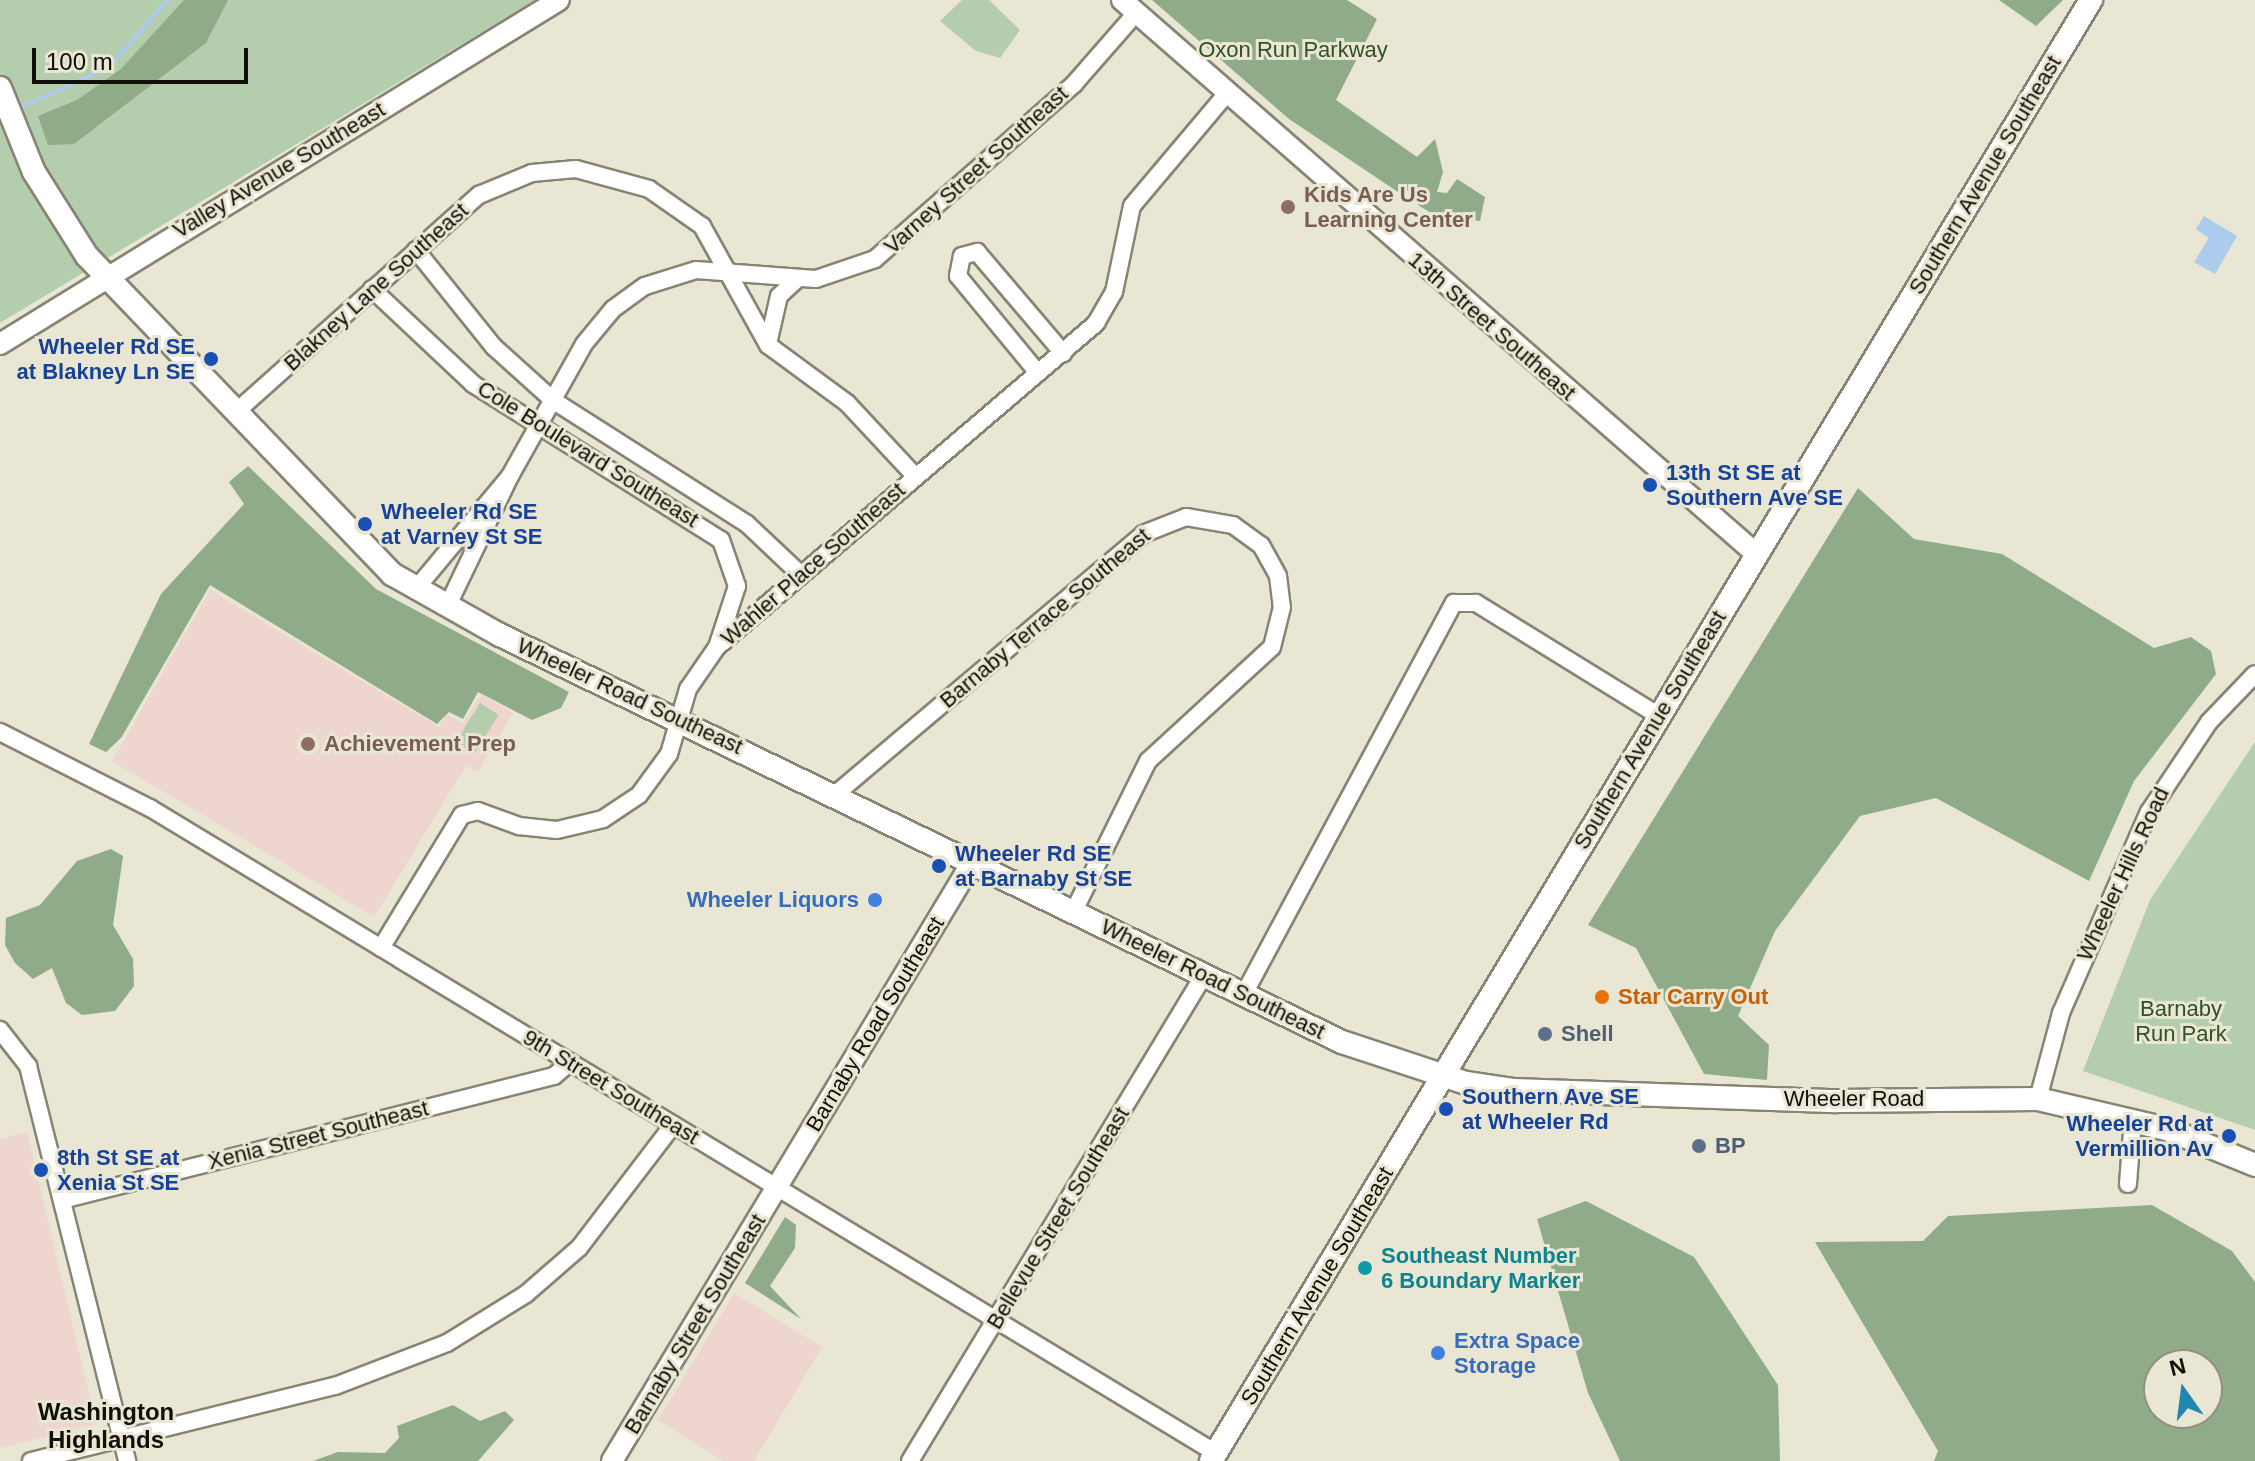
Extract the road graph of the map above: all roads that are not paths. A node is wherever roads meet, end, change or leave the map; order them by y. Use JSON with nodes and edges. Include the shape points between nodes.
{"nodes":[{"id":1,"x":559,"y":0,"type":"edge"},
{"id":2,"x":2091,"y":0,"type":"edge"},
{"id":3,"x":1129,"y":6,"type":"edge"},
{"id":4,"x":0,"y":88,"type":"edge"},
{"id":5,"x":1227,"y":93,"type":"junction"},
{"id":6,"x":416,"y":250,"type":"junction"},
{"id":7,"x":729,"y":268,"type":"junction"},
{"id":8,"x":108,"y":276,"type":"junction"},
{"id":9,"x":797,"y":279,"type":"junction"},
{"id":10,"x":372,"y":289,"type":"junction"},
{"id":11,"x":0,"y":344,"type":"edge"},
{"id":12,"x":768,"y":345,"type":"junction"},
{"id":13,"x":1063,"y":353,"type":"junction"},
{"id":14,"x":1038,"y":373,"type":"junction"},
{"id":15,"x":554,"y":401,"type":"junction"},
{"id":16,"x":236,"y":412,"type":"junction"},
{"id":17,"x":539,"y":427,"type":"junction"},
{"id":18,"x":627,"y":452,"type":"junction"},
{"id":19,"x":618,"y":474,"type":"junction"},
{"id":20,"x":510,"y":476,"type":"junction"},
{"id":21,"x":915,"y":476,"type":"junction"},
{"id":22,"x":744,"y":522,"type":"junction"},
{"id":23,"x":727,"y":551,"type":"junction"},
{"id":24,"x":1755,"y":553,"type":"junction"},
{"id":25,"x":800,"y":574,"type":"junction"},
{"id":26,"x":415,"y":590,"type":"junction"},
{"id":27,"x":447,"y":607,"type":"junction"},
{"id":28,"x":717,"y":647,"type":"junction"},
{"id":29,"x":2255,"y":674,"type":"edge"},
{"id":30,"x":1659,"y":716,"type":"junction"},
{"id":31,"x":679,"y":719,"type":"junction"},
{"id":32,"x":0,"y":732,"type":"edge"},
{"id":33,"x":837,"y":793,"type":"junction"},
{"id":34,"x":973,"y":861,"type":"junction"},
{"id":35,"x":1074,"y":911,"type":"junction"},
{"id":36,"x":381,"y":948,"type":"junction"},
{"id":37,"x":1204,"y":975,"type":"junction"},
{"id":38,"x":1244,"y":994,"type":"junction"},
{"id":39,"x":0,"y":1030,"type":"edge"},
{"id":40,"x":570,"y":1062,"type":"junction"},
{"id":41,"x":1443,"y":1077,"type":"junction"},
{"id":42,"x":2038,"y":1099,"type":"junction"},
{"id":43,"x":2133,"y":1119,"type":"junction"},
{"id":44,"x":673,"y":1125,"type":"junction"},
{"id":45,"x":2255,"y":1165,"type":"edge"},
{"id":46,"x":2128,"y":1184,"type":"dead end"},
{"id":47,"x":777,"y":1187,"type":"junction"},
{"id":48,"x":62,"y":1200,"type":"junction"},
{"id":49,"x":997,"y":1320,"type":"junction"},
{"id":50,"x":121,"y":1439,"type":"junction"},
{"id":51,"x":1214,"y":1457,"type":"edge"},
{"id":52,"x":31,"y":1461,"type":"edge"},
{"id":53,"x":127,"y":1461,"type":"edge"},
{"id":54,"x":612,"y":1461,"type":"edge"},
{"id":55,"x":910,"y":1461,"type":"edge"}],
"edges":[{"from":1,"to":8,"type":"street","name":"Valley Avenue Southeast"},
{"from":2,"to":24,"type":"main road","name":"Southern Avenue Southeast"},
{"from":3,"to":5,"type":"street","name":"13th Street Southeast"},
{"from":3,"to":9,"type":"street","name":"Varney Street Southeast","via":[[1074,84],[889,249],[840,275]]},
{"from":4,"to":8,"type":"main road","name":"Wheeler Road Southeast","via":[[13,127],[68,230]]},
{"from":5,"to":13,"type":"street","name":"Wahler Place Southeast","via":[[1132,206],[1109,305]]},
{"from":5,"to":24,"type":"street","name":"13th Street Southeast"},
{"from":6,"to":7,"type":"street","name":"Blakney Lane Southeast","via":[[495,186],[576,169],[614,175],[679,207],[702,226]]},
{"from":6,"to":10,"type":"street","name":"Blakney Lane Southeast"},
{"from":6,"to":15,"type":"street","name":"Cole Boulevard Southeast","via":[[494,347]]},
{"from":7,"to":9,"type":"street","name":"Varney Street Southeast"},
{"from":7,"to":12,"type":"street","name":"Blakney Lane Southeast"},
{"from":7,"to":15,"type":"street","name":"Varney Street Southeast","via":[[667,277],[623,300],[590,335]]},
{"from":8,"to":11,"type":"street","name":"Valley Avenue Southeast"},
{"from":8,"to":16,"type":"main road","name":"Wheeler Road Southeast"},
{"from":9,"to":12,"type":"street","via":[[769,318]]},
{"from":10,"to":16,"type":"street","name":"Blakney Lane Southeast"},
{"from":10,"to":17,"type":"street","name":"Cole Boulevard Southeast","via":[[428,347]]},
{"from":12,"to":21,"type":"street","name":"Blakney Lane Southeast","via":[[847,403]]},
{"from":13,"to":14,"type":"street","name":"Wahler Place Southeast"},
{"from":13,"to":14,"type":"street","via":[[977,252],[962,256],[958,276]]},
{"from":14,"to":21,"type":"street","name":"Wahler Place Southeast"},
{"from":15,"to":17,"type":"street","name":"Varney Street Southeast"},
{"from":15,"to":18,"type":"street","name":"Cole Boulevard Southeast"},
{"from":16,"to":26,"type":"main road","name":"Wheeler Road Southeast","via":[[353,542]]},
{"from":17,"to":19,"type":"street","name":"Cole Boulevard Southeast"},
{"from":17,"to":20,"type":"street","name":"Varney Street Southeast"},
{"from":18,"to":19,"type":"street"},
{"from":18,"to":22,"type":"street","name":"Cole Boulevard Southeast"},
{"from":19,"to":23,"type":"street","name":"Cole Boulevard Southeast","via":[[701,522]]},
{"from":20,"to":26,"type":"street","name":"Varney Street Southeast"},
{"from":20,"to":27,"type":"street","name":"Varney Street Southeast"},
{"from":21,"to":25,"type":"street","name":"Wahler Place Southeast"},
{"from":22,"to":23,"type":"street"},
{"from":22,"to":25,"type":"street","name":"Cole Boulevard Southeast"},
{"from":23,"to":28,"type":"street","name":"Cole Boulevard Southeast","via":[[737,586]]},
{"from":24,"to":30,"type":"main road","name":"Southern Avenue Southeast"},
{"from":25,"to":28,"type":"street","name":"Wahler Place Southeast"},
{"from":26,"to":27,"type":"main road","name":"Wheeler Road Southeast"},
{"from":27,"to":31,"type":"main road","name":"Wheeler Road Southeast"},
{"from":28,"to":31,"type":"street","name":"Wahler Place Southeast","via":[[688,689]]},
{"from":29,"to":42,"type":"street","name":"Wheeler Hills Road","via":[[2209,722],[2149,812],[2061,1013]]},
{"from":30,"to":38,"type":"street","via":[[1467,601],[1446,610]]},
{"from":30,"to":41,"type":"main road","name":"Southern Avenue Southeast"},
{"from":31,"to":33,"type":"main road","name":"Wheeler Road Southeast"},
{"from":31,"to":36,"type":"street","name":"Wahler Place Southeast","via":[[655,778],[603,819],[540,830],[478,811],[462,815]]},
{"from":32,"to":36,"type":"street","name":"9th Street Southeast","via":[[150,808]]},
{"from":33,"to":34,"type":"main road","name":"Wheeler Road Southeast"},
{"from":33,"to":35,"type":"street","name":"Barnaby Terrace Southeast","via":[[1143,534],[1186,517],[1233,525],[1261,545],[1278,576],[1282,607],[1272,647],[1152,755]]},
{"from":34,"to":35,"type":"main road","name":"Wheeler Road Southeast"},
{"from":34,"to":47,"type":"street","name":"Barnaby Road Southeast"},
{"from":35,"to":37,"type":"main road","name":"Wheeler Road Southeast"},
{"from":36,"to":40,"type":"street","name":"9th Street Southeast"},
{"from":37,"to":38,"type":"main road","name":"Wheeler Road Southeast"},
{"from":37,"to":49,"type":"street","name":"Bellevue Street Southeast"},
{"from":38,"to":41,"type":"main road","name":"Wheeler Road Southeast","via":[[1342,1042]]},
{"from":39,"to":48,"type":"street","via":[[28,1066]]},
{"from":40,"to":44,"type":"street","name":"9th Street Southeast"},
{"from":40,"to":48,"type":"street","name":"Xenia Street Southeast","via":[[554,1076]]},
{"from":41,"to":42,"type":"main road","name":"Wheeler Road","via":[[1582,1095]]},
{"from":41,"to":51,"type":"main road","name":"Southern Avenue Southeast"},
{"from":42,"to":43,"type":"main road","name":"Wheeler Road"},
{"from":43,"to":45,"type":"main road","name":"Wheeler Road"},
{"from":43,"to":46,"type":"street"},
{"from":44,"to":47,"type":"street","name":"9th Street Southeast"},
{"from":44,"to":50,"type":"street","via":[[579,1248],[473,1329],[368,1376]]},
{"from":47,"to":49,"type":"street","name":"9th Street Southeast"},
{"from":47,"to":54,"type":"street","name":"Barnaby Street Southeast"},
{"from":48,"to":50,"type":"street"},
{"from":49,"to":51,"type":"street","name":"9th Street Southeast"},
{"from":49,"to":55,"type":"street","name":"Bellevue Street Southeast"},
{"from":50,"to":52,"type":"street"},
{"from":50,"to":53,"type":"street"}]}
